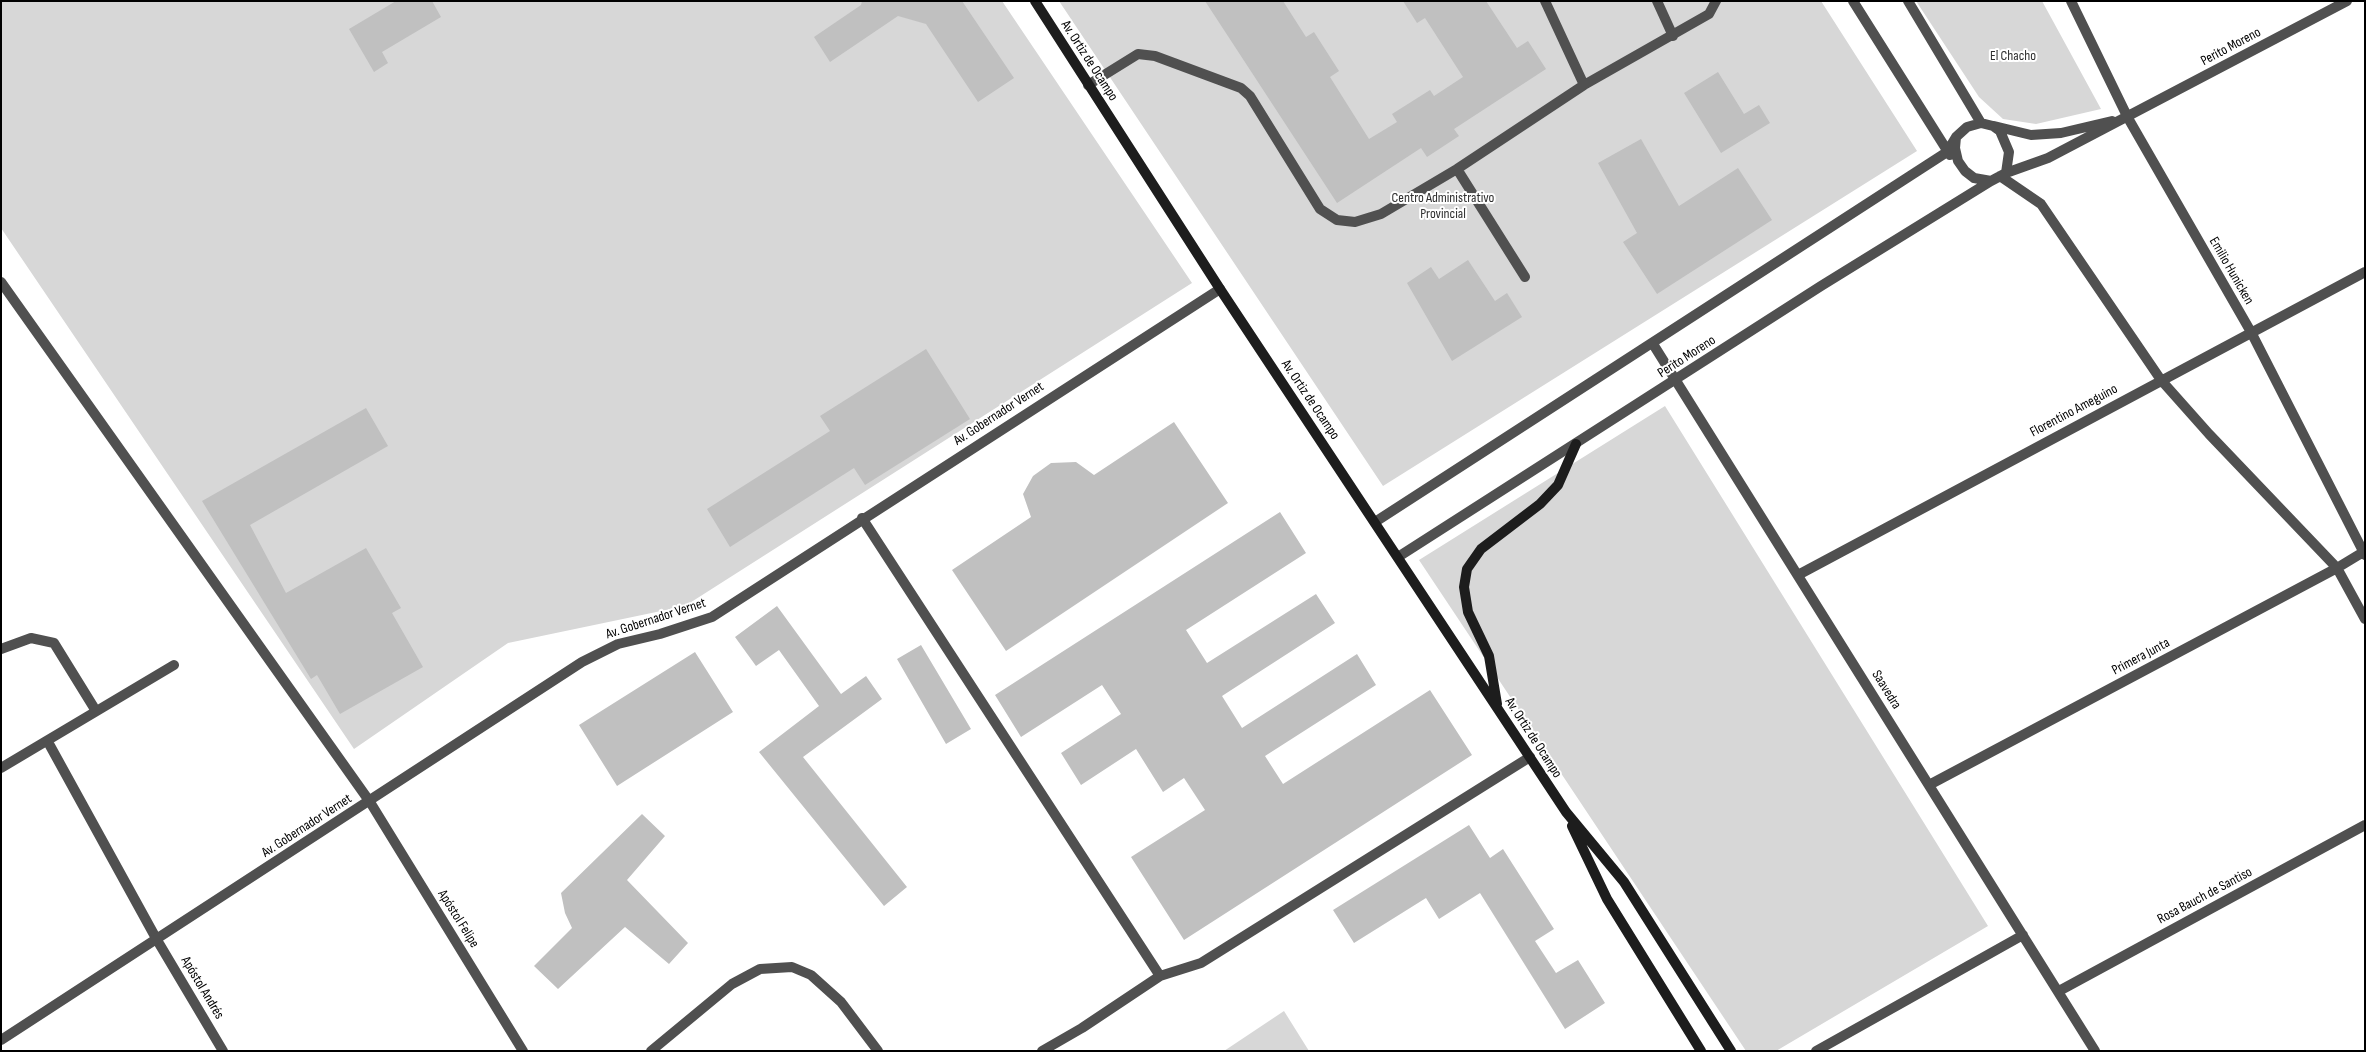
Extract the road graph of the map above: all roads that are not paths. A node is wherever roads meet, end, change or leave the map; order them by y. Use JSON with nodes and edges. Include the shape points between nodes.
{"nodes":[{"id":1,"x":1035,"y":1,"type":"edge"},
{"id":2,"x":1545,"y":1,"type":"edge"},
{"id":3,"x":1657,"y":1,"type":"edge"},
{"id":4,"x":1716,"y":1,"type":"edge"},
{"id":5,"x":1853,"y":1,"type":"edge"},
{"id":6,"x":1908,"y":1,"type":"edge"},
{"id":7,"x":2072,"y":1,"type":"edge"},
{"id":8,"x":2347,"y":1,"type":"edge"},
{"id":9,"x":1673,"y":36,"type":"junction"},
{"id":10,"x":1088,"y":85,"type":"junction"},
{"id":11,"x":1584,"y":85,"type":"junction"},
{"id":12,"x":2128,"y":118,"type":"junction"},
{"id":13,"x":1981,"y":123,"type":"junction"},
{"id":14,"x":1994,"y":126,"type":"junction"},
{"id":15,"x":1956,"y":137,"type":"junction"},
{"id":16,"x":1947,"y":152,"type":"junction"},
{"id":17,"x":1457,"y":169,"type":"junction"},
{"id":18,"x":1965,"y":171,"type":"junction"},
{"id":19,"x":1999,"y":177,"type":"junction"},
{"id":20,"x":2365,"y":272,"type":"edge"},
{"id":21,"x":1525,"y":277,"type":"dead end"},
{"id":22,"x":1,"y":282,"type":"edge"},
{"id":23,"x":1220,"y":290,"type":"junction"},
{"id":24,"x":2251,"y":332,"type":"junction"},
{"id":25,"x":1653,"y":344,"type":"junction"},
{"id":26,"x":1676,"y":380,"type":"junction"},
{"id":27,"x":2161,"y":380,"type":"junction"},
{"id":28,"x":1576,"y":444,"type":"junction"},
{"id":29,"x":862,"y":518,"type":"junction"},
{"id":30,"x":1376,"y":522,"type":"junction"},
{"id":31,"x":2364,"y":552,"type":"edge"},
{"id":32,"x":1398,"y":557,"type":"junction"},
{"id":33,"x":2337,"y":568,"type":"junction"},
{"id":34,"x":1798,"y":575,"type":"junction"},
{"id":35,"x":2365,"y":618,"type":"edge"},
{"id":36,"x":1,"y":649,"type":"edge"},
{"id":37,"x":174,"y":665,"type":"dead end"},
{"id":38,"x":1497,"y":708,"type":"junction"},
{"id":39,"x":96,"y":711,"type":"junction"},
{"id":40,"x":48,"y":742,"type":"junction"},
{"id":41,"x":1530,"y":757,"type":"junction"},
{"id":42,"x":1,"y":768,"type":"edge"},
{"id":43,"x":1929,"y":785,"type":"junction"},
{"id":44,"x":370,"y":802,"type":"junction"},
{"id":45,"x":1566,"y":812,"type":"junction"},
{"id":46,"x":2365,"y":825,"type":"edge"},
{"id":47,"x":2023,"y":935,"type":"junction"},
{"id":48,"x":157,"y":940,"type":"junction"},
{"id":49,"x":1160,"y":976,"type":"junction"},
{"id":50,"x":2059,"y":991,"type":"junction"},
{"id":51,"x":1,"y":1040,"type":"edge"},
{"id":52,"x":223,"y":1051,"type":"edge"},
{"id":53,"x":523,"y":1051,"type":"edge"},
{"id":54,"x":651,"y":1051,"type":"edge"},
{"id":55,"x":878,"y":1051,"type":"edge"},
{"id":56,"x":1042,"y":1051,"type":"edge"},
{"id":57,"x":1701,"y":1051,"type":"edge"},
{"id":58,"x":1731,"y":1051,"type":"edge"},
{"id":59,"x":1816,"y":1051,"type":"edge"},
{"id":60,"x":2095,"y":1051,"type":"edge"}],
"edges":[{"from":1,"to":10,"type":"main road","name":"Av. Ortiz de Ocampo"},
{"from":2,"to":11,"type":"street"},
{"from":3,"to":9,"type":"street"},
{"from":4,"to":9,"type":"street","via":[[1709,14]]},
{"from":5,"to":16,"type":"street"},
{"from":6,"to":13,"type":"street"},
{"from":7,"to":12,"type":"street","name":"Emilio Hunicken"},
{"from":8,"to":12,"type":"street","name":"Perito Moreno"},
{"from":9,"to":11,"type":"street"},
{"from":10,"to":17,"type":"street","via":[[1138,54],[1155,56],[1242,88],[1320,209],[1338,220],[1355,222],[1381,214]]},
{"from":10,"to":23,"type":"main road","name":"Av. Ortiz de Ocampo"},
{"from":11,"to":17,"type":"street"},
{"from":12,"to":14,"type":"street","name":"Perito Moreno","via":[[2061,133],[2031,136]]},
{"from":12,"to":19,"type":"street","name":"Perito Moreno","via":[[2048,158]]},
{"from":12,"to":24,"type":"street","name":"Emilio Hunicken"},
{"from":13,"to":14,"type":"street"},
{"from":13,"to":15,"type":"street","via":[[1967,127]]},
{"from":14,"to":19,"type":"street","via":[[2004,138],[2009,152]]},
{"from":15,"to":16,"type":"street"},
{"from":15,"to":18,"type":"street","via":[[1957,154]]},
{"from":16,"to":18,"type":"street"},
{"from":16,"to":25,"type":"street"},
{"from":17,"to":21,"type":"street"},
{"from":18,"to":19,"type":"street","via":[[1974,178]]},
{"from":19,"to":26,"type":"street","name":"Perito Moreno"},
{"from":19,"to":27,"type":"street","via":[[2041,204]]},
{"from":20,"to":24,"type":"street","name":"Florentino Ameguino"},
{"from":22,"to":44,"type":"street","name":"Apóstol Felipe"},
{"from":23,"to":29,"type":"street","name":"Av. Gobernador Vernet"},
{"from":23,"to":30,"type":"main road","name":"Av. Ortiz de Ocampo"},
{"from":24,"to":27,"type":"street","name":"Florentino Ameguino"},
{"from":24,"to":31,"type":"street","name":"Emilio Hunicken"},
{"from":25,"to":26,"type":"street","name":"Saavedra"},
{"from":25,"to":30,"type":"street"},
{"from":26,"to":28,"type":"street","name":"Perito Moreno"},
{"from":26,"to":34,"type":"street","name":"Saavedra"},
{"from":27,"to":33,"type":"street"},
{"from":27,"to":34,"type":"street","name":"Florentino Ameguino"},
{"from":28,"to":32,"type":"street","name":"Perito Moreno"},
{"from":28,"to":38,"type":"main road","via":[[1558,485],[1540,504],[1481,549],[1467,569],[1464,587],[1468,612],[1489,656]]},
{"from":29,"to":44,"type":"street","name":"Av. Gobernador Vernet","via":[[712,616],[618,644],[582,662]]},
{"from":29,"to":49,"type":"street"},
{"from":30,"to":32,"type":"main road","name":"Av. Ortiz de Ocampo"},
{"from":31,"to":33,"type":"street","name":"Primera Junta"},
{"from":32,"to":38,"type":"main road","name":"Av. Ortiz de Ocampo"},
{"from":33,"to":35,"type":"street"},
{"from":33,"to":43,"type":"street","name":"Primera Junta"},
{"from":34,"to":43,"type":"street","name":"Saavedra"},
{"from":36,"to":39,"type":"street","via":[[31,638],[54,643]]},
{"from":37,"to":39,"type":"street"},
{"from":38,"to":41,"type":"main road","name":"Av. Ortiz de Ocampo"},
{"from":39,"to":40,"type":"street"},
{"from":40,"to":42,"type":"street"},
{"from":40,"to":48,"type":"street","name":"Apóstol Andrés"},
{"from":41,"to":45,"type":"main road","name":"Av. Ortiz de Ocampo"},
{"from":41,"to":49,"type":"street","via":[[1201,963]]},
{"from":43,"to":47,"type":"street","name":"Saavedra"},
{"from":44,"to":48,"type":"street","name":"Av. Gobernador Vernet"},
{"from":44,"to":53,"type":"street","name":"Apóstol Felipe"},
{"from":45,"to":57,"type":"main road","name":"Av. Ortiz de Ocampo","via":[[1607,899]]},
{"from":45,"to":58,"type":"main road","name":"Av. Ortiz de Ocampo","via":[[1624,882]]},
{"from":46,"to":50,"type":"street","name":"Rosa Bauch de Santiso"},
{"from":47,"to":50,"type":"street","name":"Saavedra"},
{"from":47,"to":59,"type":"street"},
{"from":48,"to":51,"type":"street","name":"Av. Gobernador Vernet"},
{"from":48,"to":52,"type":"street","name":"Apóstol Andrés"},
{"from":49,"to":56,"type":"street"},
{"from":50,"to":60,"type":"street","name":"Saavedra"},
{"from":54,"to":55,"type":"street","via":[[732,984],[760,969],[792,967],[811,974],[841,1002]]}]}
